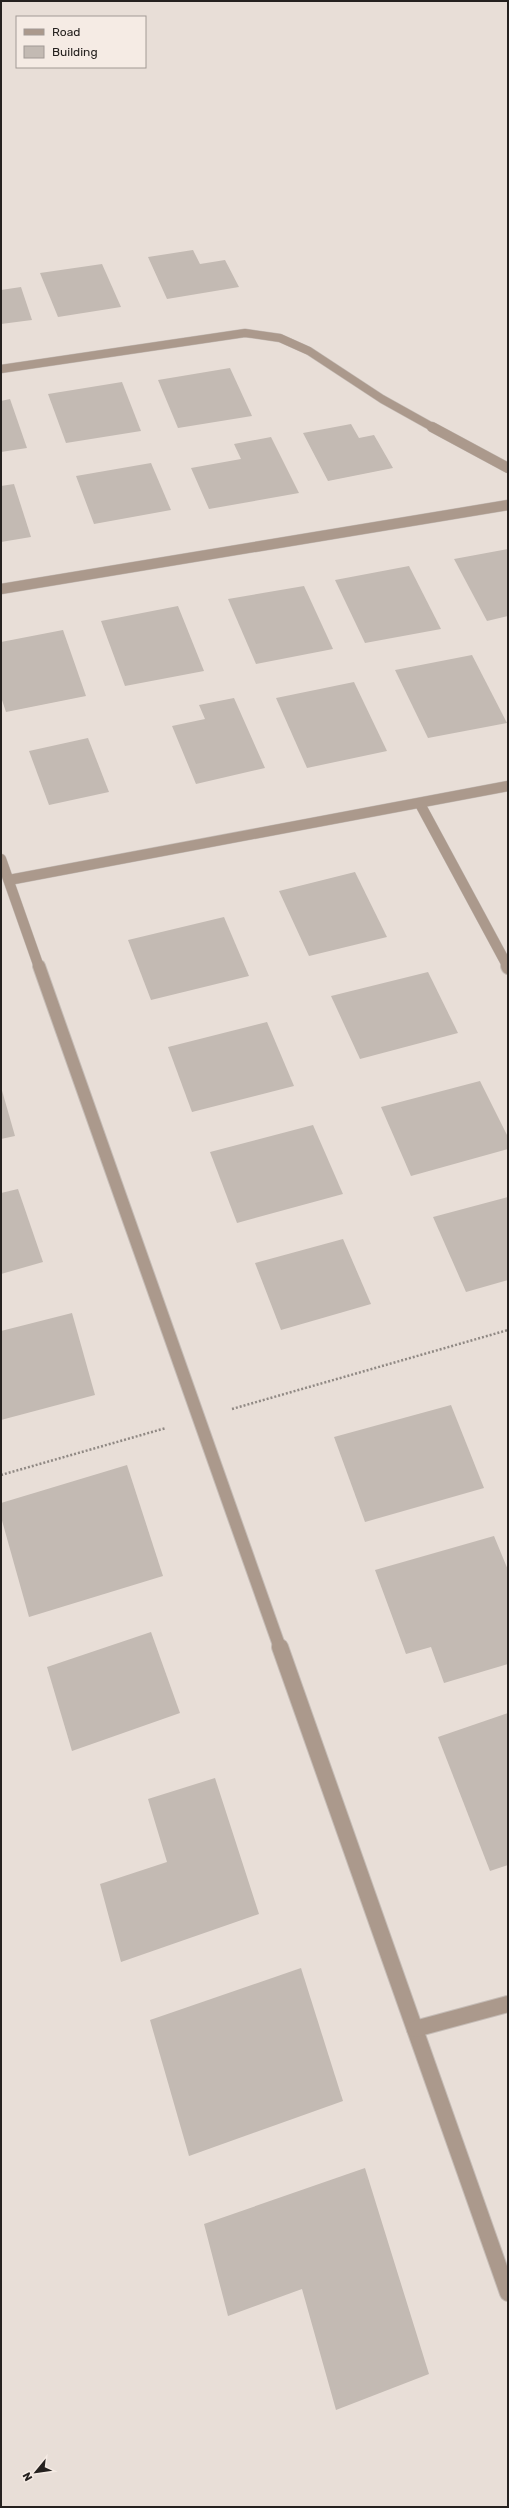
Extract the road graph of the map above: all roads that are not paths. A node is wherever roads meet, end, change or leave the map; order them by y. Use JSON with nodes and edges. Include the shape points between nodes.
{"nodes":[{"id":1,"x":1,"y":369,"type":"edge"},
{"id":2,"x":508,"y":468,"type":"edge"},
{"id":3,"x":508,"y":505,"type":"edge"},
{"id":4,"x":1,"y":589,"type":"edge"},
{"id":5,"x":508,"y":786,"type":"edge"},
{"id":6,"x":420,"y":804,"type":"junction"},
{"id":7,"x":1,"y":859,"type":"edge"},
{"id":8,"x":8,"y":880,"type":"junction"},
{"id":9,"x":508,"y":968,"type":"edge"},
{"id":10,"x":508,"y":2004,"type":"edge"},
{"id":11,"x":415,"y":2029,"type":"junction"},
{"id":12,"x":508,"y":2293,"type":"edge"}],
"edges":[{"from":1,"to":2,"type":"street","via":[[245,333],[280,338],[309,351],[382,399]]},
{"from":3,"to":4,"type":"street"},
{"from":5,"to":6,"type":"street"},
{"from":6,"to":8,"type":"street"},
{"from":6,"to":9,"type":"street"},
{"from":7,"to":8,"type":"street"},
{"from":8,"to":11,"type":"street"},
{"from":10,"to":11,"type":"street"},
{"from":11,"to":12,"type":"street"}]}
